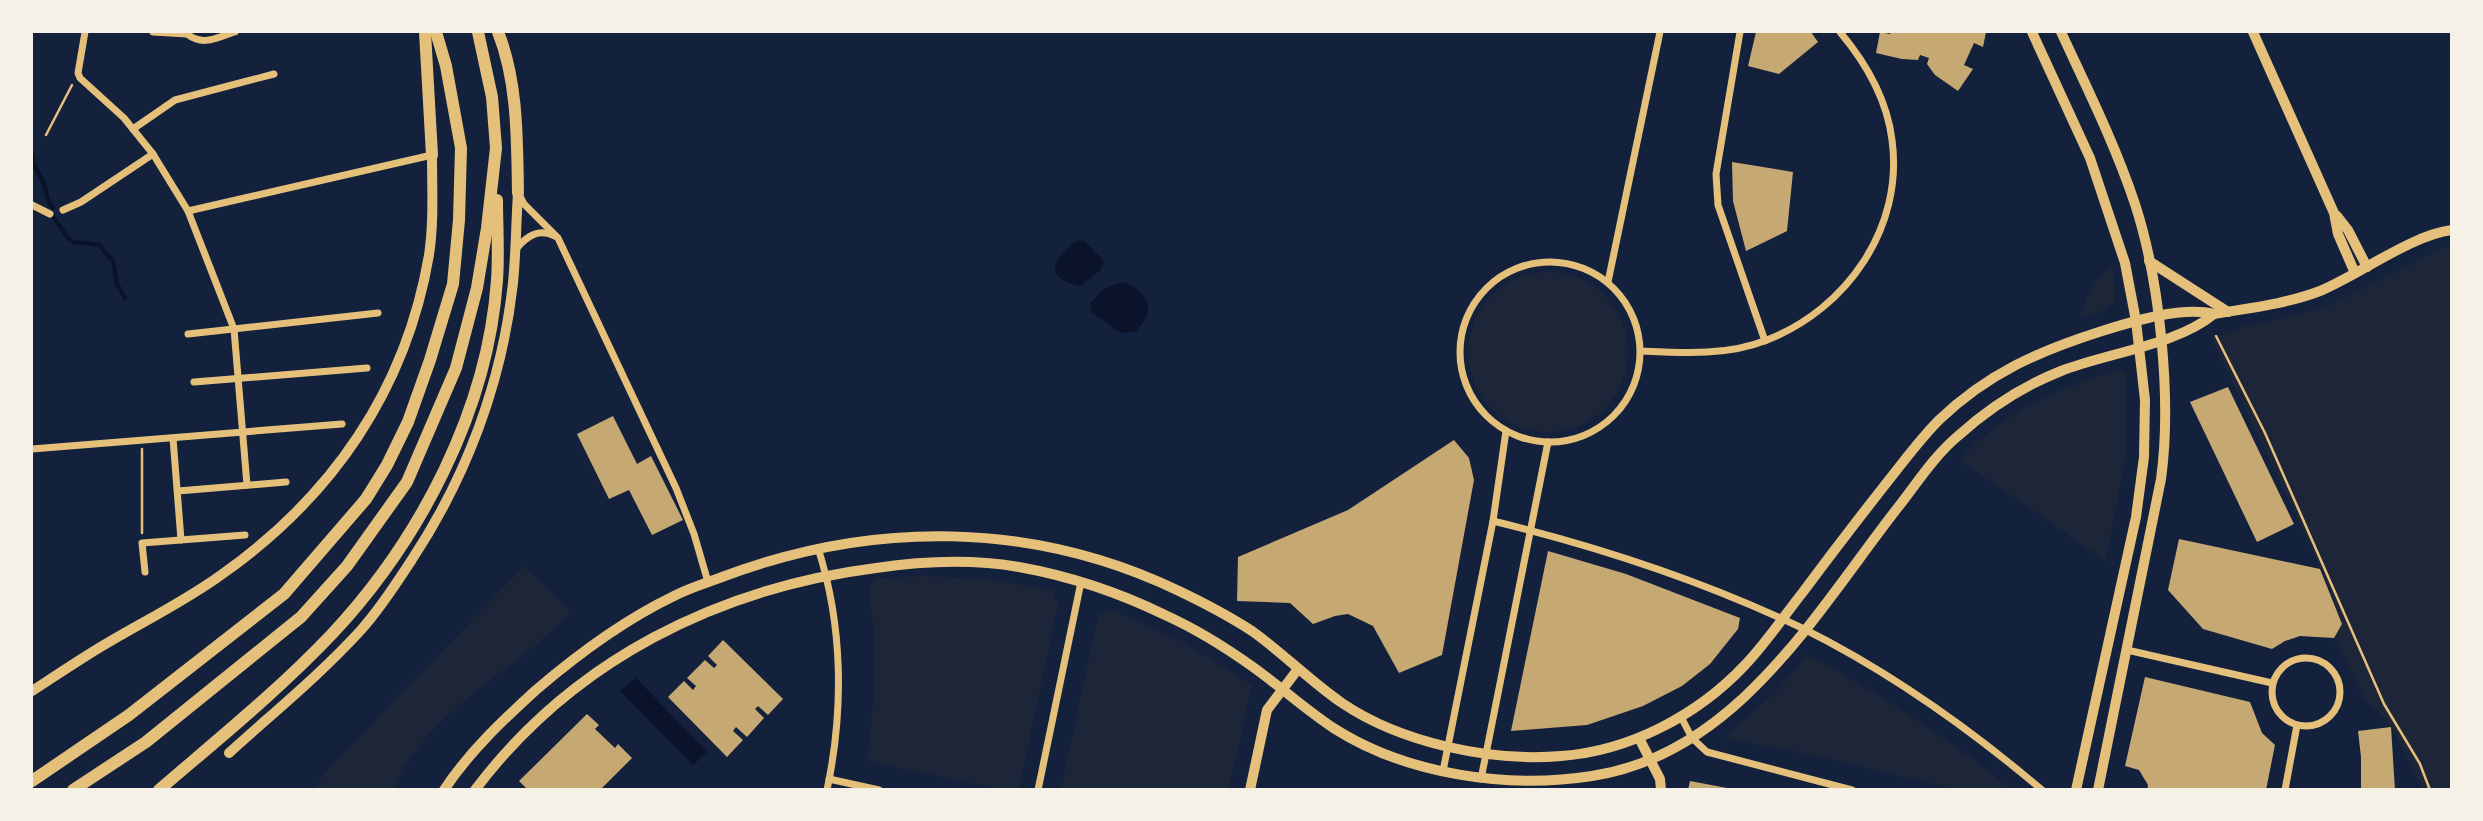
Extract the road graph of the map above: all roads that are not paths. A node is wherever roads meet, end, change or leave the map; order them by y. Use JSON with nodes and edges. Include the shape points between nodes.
{"nodes":[{"id":1,"x":85,"y":32,"type":"edge"},
{"id":2,"x":153,"y":32,"type":"edge"},
{"id":3,"x":235,"y":32,"type":"edge"},
{"id":4,"x":425,"y":32,"type":"edge"},
{"id":5,"x":436,"y":32,"type":"edge"},
{"id":6,"x":478,"y":32,"type":"edge"},
{"id":7,"x":498,"y":32,"type":"edge"},
{"id":8,"x":1660,"y":32,"type":"edge"},
{"id":9,"x":1740,"y":32,"type":"edge"},
{"id":10,"x":1840,"y":32,"type":"edge"},
{"id":11,"x":2032,"y":32,"type":"edge"},
{"id":12,"x":2061,"y":32,"type":"edge"},
{"id":13,"x":2253,"y":32,"type":"edge"},
{"id":14,"x":188,"y":33,"type":"edge"},
{"id":15,"x":274,"y":74,"type":"dead end"},
{"id":16,"x":133,"y":129,"type":"junction"},
{"id":17,"x":496,"y":148,"type":"junction"},
{"id":18,"x":153,"y":154,"type":"junction"},
{"id":19,"x":432,"y":155,"type":"junction"},
{"id":20,"x":518,"y":193,"type":"junction"},
{"id":21,"x":32,"y":205,"type":"edge"},
{"id":22,"x":63,"y":210,"type":"dead end"},
{"id":23,"x":188,"y":211,"type":"junction"},
{"id":24,"x":2334,"y":212,"type":"junction"},
{"id":25,"x":50,"y":214,"type":"dead end"},
{"id":26,"x":2452,"y":230,"type":"edge"},
{"id":27,"x":558,"y":238,"type":"junction"},
{"id":28,"x":515,"y":249,"type":"junction"},
{"id":29,"x":2150,"y":261,"type":"junction"},
{"id":30,"x":2367,"y":267,"type":"junction"},
{"id":31,"x":2355,"y":273,"type":"junction"},
{"id":32,"x":1608,"y":282,"type":"junction"},
{"id":33,"x":2228,"y":312,"type":"junction"},
{"id":34,"x":379,"y":313,"type":"dead end"},
{"id":35,"x":2214,"y":314,"type":"junction"},
{"id":36,"x":2158,"y":316,"type":"junction"},
{"id":37,"x":2136,"y":321,"type":"junction"},
{"id":38,"x":234,"y":329,"type":"junction"},
{"id":39,"x":188,"y":334,"type":"dead end"},
{"id":40,"x":1765,"y":341,"type":"junction"},
{"id":41,"x":2160,"y":341,"type":"junction"},
{"id":42,"x":2140,"y":347,"type":"junction"},
{"id":43,"x":1641,"y":351,"type":"junction"},
{"id":44,"x":367,"y":368,"type":"dead end"},
{"id":45,"x":239,"y":378,"type":"junction"},
{"id":46,"x":194,"y":382,"type":"dead end"},
{"id":47,"x":342,"y":424,"type":"dead end"},
{"id":48,"x":1506,"y":430,"type":"junction"},
{"id":49,"x":244,"y":432,"type":"junction"},
{"id":50,"x":173,"y":438,"type":"junction"},
{"id":51,"x":1548,"y":442,"type":"junction"},
{"id":52,"x":32,"y":449,"type":"edge"},
{"id":53,"x":286,"y":482,"type":"dead end"},
{"id":54,"x":247,"y":485,"type":"junction"},
{"id":55,"x":178,"y":491,"type":"junction"},
{"id":56,"x":1493,"y":521,"type":"junction"},
{"id":57,"x":1530,"y":530,"type":"junction"},
{"id":58,"x":245,"y":535,"type":"dead end"},
{"id":59,"x":181,"y":540,"type":"junction"},
{"id":60,"x":818,"y":548,"type":"junction"},
{"id":61,"x":145,"y":572,"type":"dead end"},
{"id":62,"x":826,"y":575,"type":"junction"},
{"id":63,"x":708,"y":582,"type":"junction"},
{"id":64,"x":1081,"y":582,"type":"junction"},
{"id":65,"x":1783,"y":619,"type":"junction"},
{"id":66,"x":1805,"y":630,"type":"junction"},
{"id":67,"x":2127,"y":650,"type":"junction"},
{"id":68,"x":1297,"y":668,"type":"junction"},
{"id":69,"x":2272,"y":683,"type":"junction"},
{"id":70,"x":1282,"y":689,"type":"junction"},
{"id":71,"x":32,"y":691,"type":"edge"},
{"id":72,"x":1681,"y":717,"type":"junction"},
{"id":73,"x":2297,"y":725,"type":"junction"},
{"id":74,"x":1639,"y":738,"type":"junction"},
{"id":75,"x":1692,"y":738,"type":"junction"},
{"id":76,"x":1448,"y":747,"type":"junction"},
{"id":77,"x":229,"y":753,"type":"dead end"},
{"id":78,"x":1486,"y":754,"type":"junction"},
{"id":79,"x":1650,"y":760,"type":"junction"},
{"id":80,"x":1443,"y":771,"type":"junction"},
{"id":81,"x":829,"y":779,"type":"junction"},
{"id":82,"x":1481,"y":779,"type":"junction"},
{"id":83,"x":32,"y":781,"type":"edge"},
{"id":84,"x":73,"y":789,"type":"edge"},
{"id":85,"x":159,"y":789,"type":"edge"},
{"id":86,"x":444,"y":789,"type":"edge"},
{"id":87,"x":475,"y":789,"type":"edge"},
{"id":88,"x":827,"y":789,"type":"edge"},
{"id":89,"x":879,"y":789,"type":"edge"},
{"id":90,"x":1038,"y":789,"type":"edge"},
{"id":91,"x":1250,"y":789,"type":"edge"},
{"id":92,"x":1661,"y":789,"type":"edge"},
{"id":93,"x":1852,"y":789,"type":"edge"},
{"id":94,"x":2042,"y":789,"type":"edge"},
{"id":95,"x":2076,"y":789,"type":"edge"},
{"id":96,"x":2098,"y":789,"type":"edge"},
{"id":97,"x":2285,"y":789,"type":"edge"}],
"edges":[{"from":1,"to":16,"type":"street","via":[[78,73]]},
{"from":2,"to":14,"type":"street"},
{"from":3,"to":14,"type":"street","via":[[198,42]]},
{"from":4,"to":19,"type":"main road"},
{"from":5,"to":83,"type":"main road","via":[[461,148],[453,284],[408,422],[387,465],[366,499],[284,594],[130,715]]},
{"from":6,"to":17,"type":"main road","via":[[492,97]]},
{"from":7,"to":20,"type":"main road","via":[[511,82]]},
{"from":8,"to":32,"type":"street"},
{"from":9,"to":40,"type":"street","via":[[1716,174],[1718,205]]},
{"from":10,"to":40,"type":"street","via":[[1881,97],[1892,140],[1893,186],[1873,247],[1857,273],[1815,316]]},
{"from":11,"to":37,"type":"main road","via":[[2090,158],[2125,263]]},
{"from":12,"to":29,"type":"main road","via":[[2114,148]]},
{"from":13,"to":24,"type":"street"},
{"from":15,"to":16,"type":"street","via":[[175,100]]},
{"from":16,"to":18,"type":"street"},
{"from":17,"to":84,"type":"main road","via":[[477,288],[456,368],[407,482],[347,566],[301,617],[146,742]]},
{"from":17,"to":85,"type":"main road","via":[[494,303],[474,391],[441,477],[405,542],[332,634]]},
{"from":18,"to":22,"type":"street"},
{"from":18,"to":23,"type":"street"},
{"from":19,"to":23,"type":"street"},
{"from":19,"to":71,"type":"main road","via":[[433,211],[419,300],[393,375],[372,417],[334,472],[279,530],[221,576]]},
{"from":20,"to":27,"type":"street"},
{"from":20,"to":28,"type":"main road"},
{"from":21,"to":25,"type":"street"},
{"from":23,"to":38,"type":"street"},
{"from":24,"to":30,"type":"street"},
{"from":24,"to":31,"type":"street"},
{"from":26,"to":30,"type":"main road"},
{"from":27,"to":28,"type":"street","via":[[531,234]]},
{"from":27,"to":63,"type":"street","via":[[676,488]]},
{"from":28,"to":77,"type":"main road","via":[[502,348],[486,409],[435,525],[362,629]]},
{"from":29,"to":33,"type":"main road"},
{"from":29,"to":36,"type":"main road"},
{"from":30,"to":31,"type":"main road"},
{"from":31,"to":33,"type":"main road","via":[[2302,297]]},
{"from":32,"to":43,"type":"street","via":[[1632,313]]},
{"from":32,"to":48,"type":"street","via":[[1577,265],[1541,262],[1507,272],[1474,302],[1461,337],[1462,373],[1482,412]]},
{"from":33,"to":35,"type":"main road"},
{"from":34,"to":38,"type":"street"},
{"from":35,"to":36,"type":"main road"},
{"from":35,"to":41,"type":"main road"},
{"from":36,"to":37,"type":"main road"},
{"from":36,"to":41,"type":"main road"},
{"from":37,"to":42,"type":"main road"},
{"from":37,"to":65,"type":"main road","via":[[2051,347],[1975,389],[1909,454]]},
{"from":38,"to":39,"type":"street"},
{"from":38,"to":45,"type":"street"},
{"from":40,"to":43,"type":"street","via":[[1705,353]]},
{"from":41,"to":42,"type":"main road"},
{"from":41,"to":67,"type":"main road","via":[[2163,462]]},
{"from":42,"to":66,"type":"main road","via":[[2062,370],[2022,389],[1953,439]]},
{"from":42,"to":95,"type":"main road","via":[[2145,435],[2140,490]]},
{"from":43,"to":51,"type":"street","via":[[1634,386],[1614,416],[1577,438]]},
{"from":44,"to":45,"type":"street"},
{"from":45,"to":46,"type":"street"},
{"from":45,"to":49,"type":"street"},
{"from":47,"to":49,"type":"street"},
{"from":48,"to":51,"type":"street"},
{"from":48,"to":56,"type":"street"},
{"from":49,"to":50,"type":"street"},
{"from":49,"to":54,"type":"street"},
{"from":50,"to":52,"type":"street"},
{"from":50,"to":55,"type":"street"},
{"from":51,"to":57,"type":"street"},
{"from":53,"to":54,"type":"street"},
{"from":54,"to":55,"type":"street"},
{"from":55,"to":59,"type":"street"},
{"from":56,"to":57,"type":"street"},
{"from":56,"to":76,"type":"street"},
{"from":57,"to":65,"type":"street","via":[[1665,570]]},
{"from":57,"to":78,"type":"street"},
{"from":58,"to":59,"type":"street"},
{"from":59,"to":61,"type":"street","via":[[142,543]]},
{"from":60,"to":62,"type":"street"},
{"from":60,"to":63,"type":"main road","via":[[763,561]]},
{"from":60,"to":68,"type":"main road","via":[[895,537],[947,536],[986,537],[1062,550],[1135,573],[1210,606]]},
{"from":62,"to":64,"type":"main road","via":[[907,564],[982,563]]},
{"from":62,"to":81,"type":"street","via":[[839,689]]},
{"from":62,"to":87,"type":"main road","via":[[723,604],[627,652],[537,719]]},
{"from":63,"to":86,"type":"main road","via":[[673,596],[572,659],[505,718]]},
{"from":64,"to":70,"type":"main road","via":[[1195,629]]},
{"from":64,"to":90,"type":"street"},
{"from":65,"to":66,"type":"street"},
{"from":65,"to":72,"type":"main road","via":[[1749,662]]},
{"from":66,"to":75,"type":"main road","via":[[1741,702]]},
{"from":66,"to":94,"type":"street","via":[[1930,703]]},
{"from":67,"to":69,"type":"street"},
{"from":67,"to":96,"type":"main road"},
{"from":68,"to":70,"type":"street"},
{"from":68,"to":76,"type":"main road","via":[[1347,707]]},
{"from":69,"to":73,"type":"street","via":[[2279,714]]},
{"from":69,"to":73,"type":"street","via":[[2285,664],[2307,657],[2329,665],[2336,674],[2341,696],[2330,717],[2309,726]]},
{"from":70,"to":80,"type":"main road","via":[[1355,740]]},
{"from":70,"to":91,"type":"street","via":[[1267,710]]},
{"from":72,"to":74,"type":"main road"},
{"from":72,"to":75,"type":"street"},
{"from":73,"to":97,"type":"street"},
{"from":74,"to":78,"type":"main road","via":[[1561,757]]},
{"from":74,"to":79,"type":"street"},
{"from":75,"to":79,"type":"main road"},
{"from":75,"to":93,"type":"street","via":[[1707,752]]},
{"from":76,"to":78,"type":"main road"},
{"from":76,"to":80,"type":"street"},
{"from":78,"to":82,"type":"street"},
{"from":79,"to":82,"type":"main road","via":[[1595,776]]},
{"from":79,"to":92,"type":"street"},
{"from":80,"to":82,"type":"main road"},
{"from":81,"to":88,"type":"street"},
{"from":81,"to":89,"type":"street"}]}
